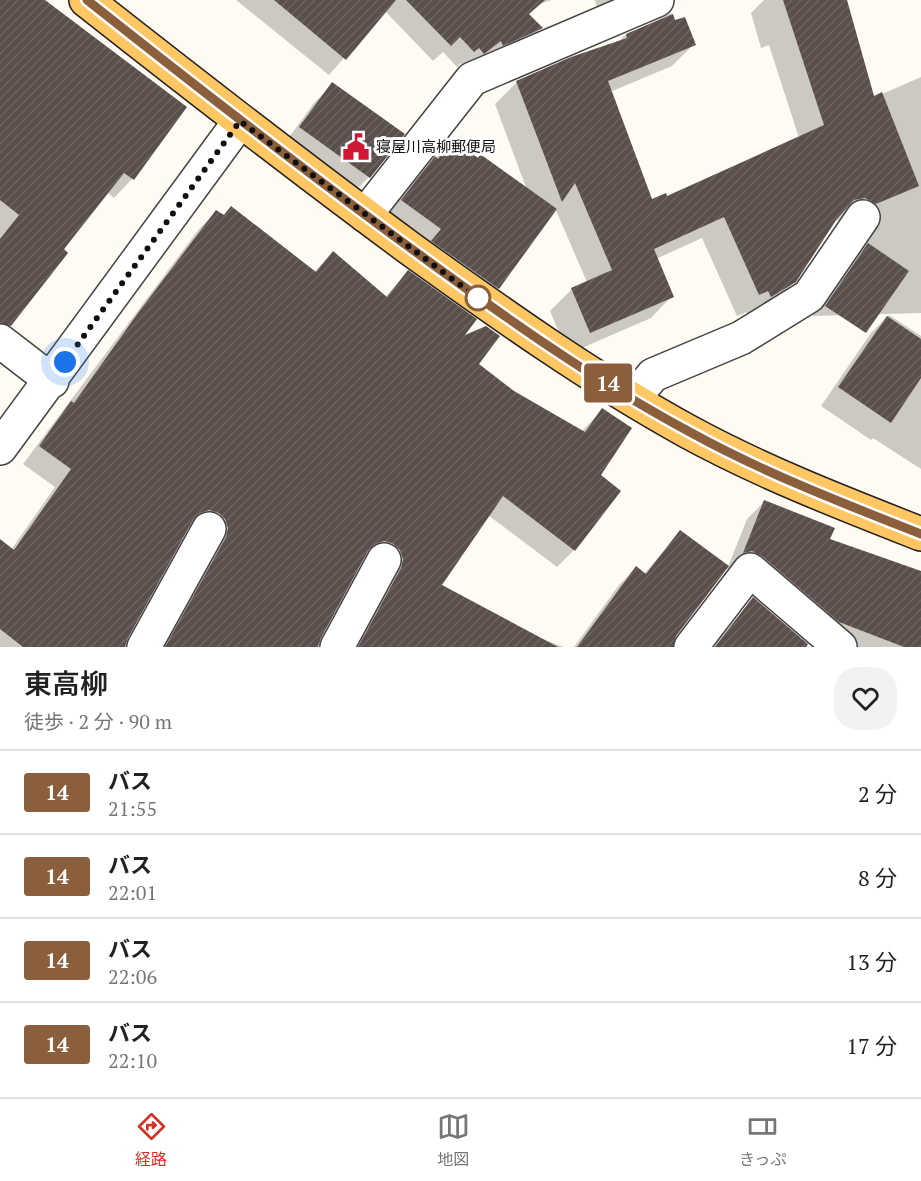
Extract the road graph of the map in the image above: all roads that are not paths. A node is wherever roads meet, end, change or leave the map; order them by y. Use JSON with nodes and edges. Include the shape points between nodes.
{"nodes":[{"id":1,"x":87,"y":0,"type":"edge"},
{"id":2,"x":657,"y":0,"type":"edge"},
{"id":3,"x":592,"y":13,"type":"edge"},
{"id":4,"x":240,"y":121,"type":"junction"},
{"id":5,"x":365,"y":215,"type":"junction"},
{"id":6,"x":863,"y":217,"type":"dead end"},
{"id":7,"x":0,"y":341,"type":"edge"},
{"id":8,"x":52,"y":381,"type":"junction"},
{"id":9,"x":633,"y":399,"type":"junction"},
{"id":10,"x":0,"y":448,"type":"edge"},
{"id":11,"x":209,"y":529,"type":"dead end"},
{"id":12,"x":921,"y":534,"type":"edge"},
{"id":13,"x":384,"y":560,"type":"dead end"},
{"id":14,"x":144,"y":647,"type":"edge"},
{"id":15,"x":337,"y":647,"type":"edge"},
{"id":16,"x":692,"y":647,"type":"edge"},
{"id":17,"x":840,"y":647,"type":"edge"}],
"edges":[{"from":1,"to":4,"type":"main road"},
{"from":2,"to":3,"type":"street"},
{"from":3,"to":5,"type":"street","via":[[472,79]]},
{"from":4,"to":5,"type":"main road"},
{"from":4,"to":8,"type":"street"},
{"from":5,"to":9,"type":"main road","via":[[489,306]]},
{"from":6,"to":9,"type":"street","via":[[809,296],[741,338],[653,375]]},
{"from":7,"to":8,"type":"street"},
{"from":8,"to":10,"type":"street"},
{"from":9,"to":12,"type":"main road","via":[[760,468]]},
{"from":11,"to":14,"type":"street"},
{"from":13,"to":15,"type":"street"},
{"from":16,"to":17,"type":"street","via":[[750,570]]}]}
